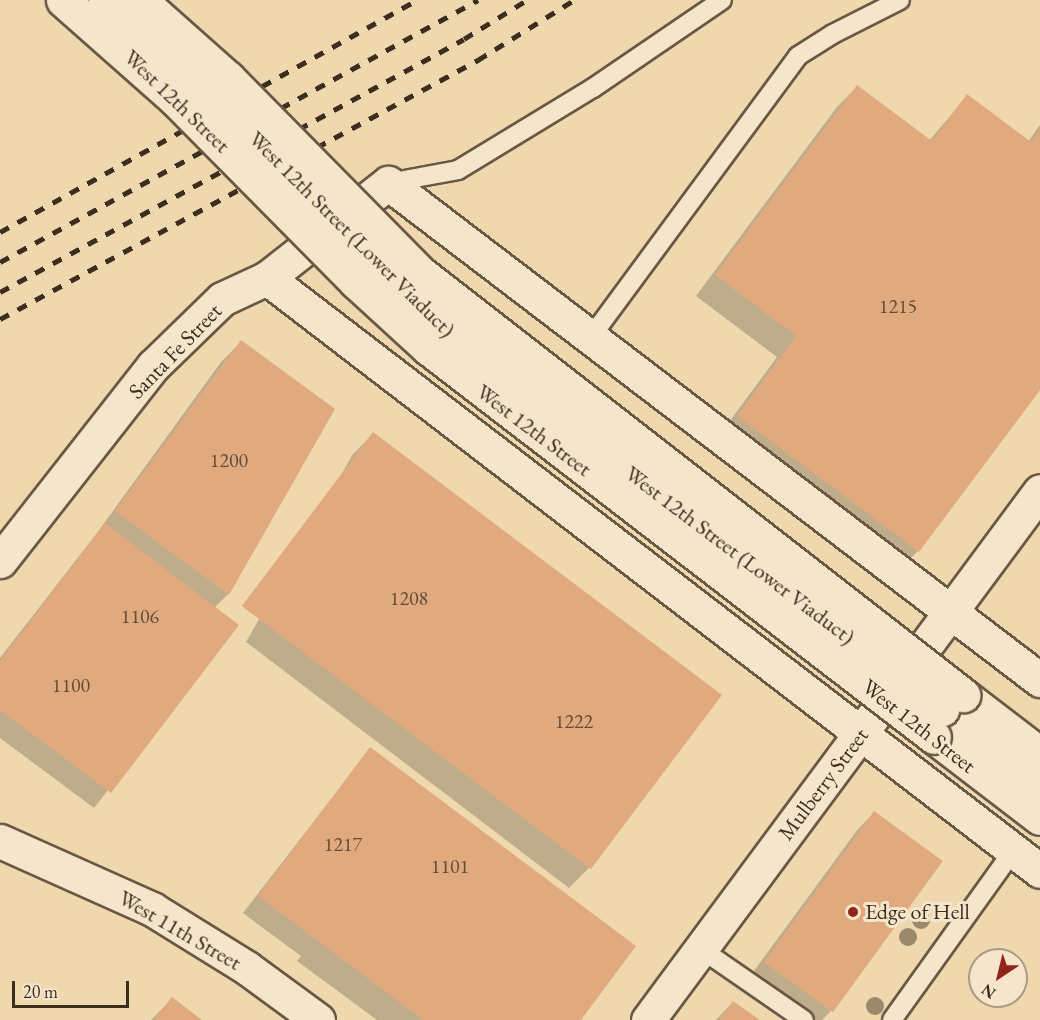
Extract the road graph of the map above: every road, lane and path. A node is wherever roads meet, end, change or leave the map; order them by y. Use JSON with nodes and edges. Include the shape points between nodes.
{"nodes":[{"id":1,"x":63,"y":0,"type":"edge"},
{"id":2,"x":105,"y":0,"type":"edge"},
{"id":3,"x":140,"y":0,"type":"edge"},
{"id":4,"x":722,"y":0,"type":"edge"},
{"id":5,"x":900,"y":0,"type":"edge"},
{"id":6,"x":388,"y":183,"type":"junction"},
{"id":7,"x":267,"y":278,"type":"junction"},
{"id":8,"x":591,"y":338,"type":"junction"},
{"id":9,"x":1040,"y":491,"type":"edge"},
{"id":10,"x":0,"y":561,"type":"edge"},
{"id":11,"x":951,"y":612,"type":"junction"},
{"id":12,"x":1040,"y":680,"type":"edge"},
{"id":13,"x":860,"y":734,"type":"junction"},
{"id":14,"x":1040,"y":754,"type":"edge"},
{"id":15,"x":1040,"y":783,"type":"edge"},
{"id":16,"x":1040,"y":818,"type":"edge"},
{"id":17,"x":0,"y":841,"type":"edge"},
{"id":18,"x":1013,"y":850,"type":"junction"},
{"id":19,"x":1040,"y":871,"type":"edge"},
{"id":20,"x":701,"y":949,"type":"junction"},
{"id":21,"x":318,"y":1020,"type":"edge"},
{"id":22,"x":648,"y":1020,"type":"edge"},
{"id":23,"x":804,"y":1020,"type":"edge"},
{"id":24,"x":892,"y":1020,"type":"edge"}],
"edges":[{"from":1,"to":16,"type":"street","name":"West 12th Street","bridge":true,"via":[[175,99],[356,282],[428,348]]},
{"from":2,"to":15,"type":"street","name":"West 12th Street (Lower Viaduct)","bridge":true,"via":[[190,73],[441,326]]},
{"from":3,"to":14,"type":"street","bridge":true,"via":[[228,78],[359,215],[449,298]]},
{"from":4,"to":6,"type":"lane","via":[[593,88],[458,170]]},
{"from":5,"to":8,"type":"lane","via":[[798,56]]},
{"from":6,"to":7,"type":"street","name":"Santa Fe Street"},
{"from":6,"to":8,"type":"street"},
{"from":7,"to":10,"type":"street","name":"Santa Fe Street","via":[[222,299],[153,366]]},
{"from":7,"to":13,"type":"street","name":"West 12th Street"},
{"from":8,"to":11,"type":"street"},
{"from":9,"to":11,"type":"street","name":"Mulberry Street"},
{"from":11,"to":12,"type":"street"},
{"from":11,"to":13,"type":"street","name":"Mulberry Street"},
{"from":13,"to":18,"type":"street","name":"West 12th Street"},
{"from":13,"to":20,"type":"street","name":"Mulberry Street"},
{"from":17,"to":21,"type":"street","name":"West 11th Street","via":[[152,909],[247,968]]},
{"from":18,"to":19,"type":"street","name":"West 12th Street"},
{"from":18,"to":24,"type":"lane"},
{"from":20,"to":22,"type":"street","name":"Mulberry Street"},
{"from":20,"to":23,"type":"lane"}]}
